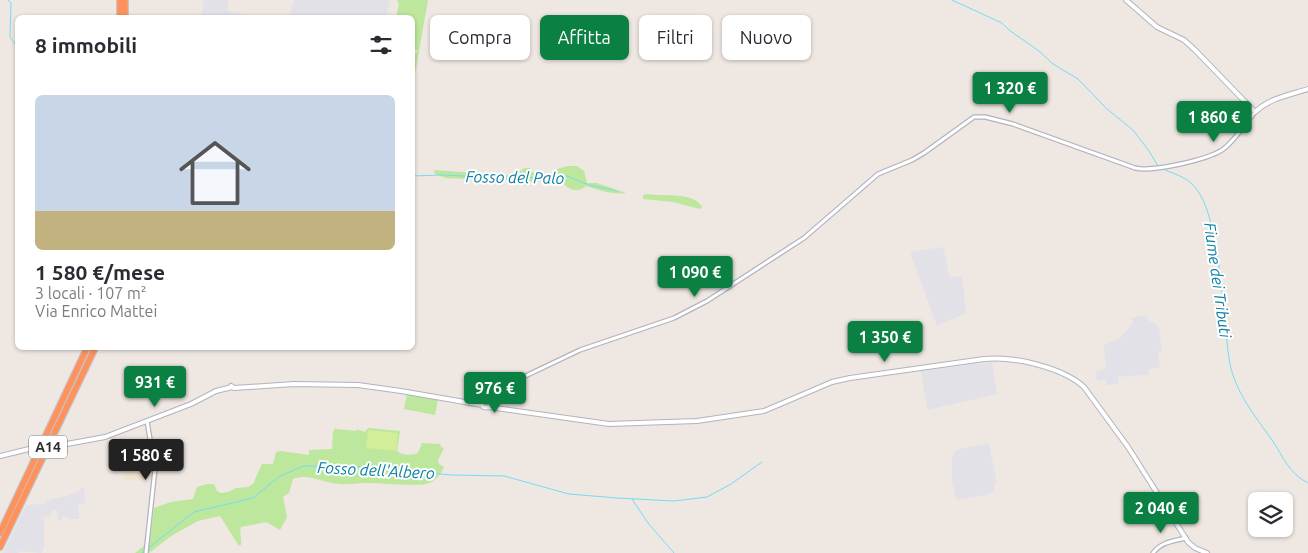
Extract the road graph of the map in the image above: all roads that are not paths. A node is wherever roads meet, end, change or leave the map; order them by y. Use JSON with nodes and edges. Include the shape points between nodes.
{"nodes":[{"id":1,"x":120,"y":0,"type":"edge"},
{"id":2,"x":125,"y":0,"type":"edge"},
{"id":3,"x":1126,"y":0,"type":"edge"},
{"id":4,"x":120,"y":15,"type":"edge"},
{"id":5,"x":125,"y":15,"type":"edge"},
{"id":6,"x":1308,"y":89,"type":"edge"},
{"id":7,"x":1255,"y":112,"type":"junction"},
{"id":8,"x":86,"y":350,"type":"edge"},
{"id":9,"x":94,"y":350,"type":"edge"},
{"id":10,"x":482,"y":400,"type":"junction"},
{"id":11,"x":469,"y":402,"type":"junction"},
{"id":12,"x":490,"y":402,"type":"junction"},
{"id":13,"x":482,"y":405,"type":"junction"},
{"id":14,"x":146,"y":421,"type":"junction"},
{"id":15,"x":0,"y":456,"type":"edge"},
{"id":16,"x":0,"y":533,"type":"edge"},
{"id":17,"x":1186,"y":538,"type":"junction"},
{"id":18,"x":0,"y":547,"type":"edge"},
{"id":19,"x":146,"y":553,"type":"edge"},
{"id":20,"x":1153,"y":553,"type":"edge"},
{"id":21,"x":1207,"y":553,"type":"edge"}],
"edges":[{"from":1,"to":4,"type":"highway"},
{"from":2,"to":5,"type":"highway"},
{"from":3,"to":7,"type":"main road","via":[[1157,27],[1184,40]]},
{"from":6,"to":7,"type":"main road","via":[[1268,102]]},
{"from":7,"to":12,"type":"street","via":[[1222,150],[1144,170],[1013,124],[974,117],[924,153],[878,174],[804,238],[700,306],[580,350],[494,391]]},
{"from":8,"to":16,"type":"highway","number":"A14"},
{"from":9,"to":18,"type":"highway","number":"A14"},
{"from":10,"to":11,"type":"main road"},
{"from":10,"to":12,"type":"main road"},
{"from":10,"to":13,"type":"main road"},
{"from":11,"to":13,"type":"main road"},
{"from":11,"to":14,"type":"main road","via":[[358,386],[294,384],[233,387]]},
{"from":12,"to":13,"type":"main road","via":[[485,408]]},
{"from":12,"to":17,"type":"main road","via":[[496,407],[609,424],[697,421],[764,411],[832,382],[850,378],[984,359],[1016,360],[1065,374],[1084,386],[1128,447]]},
{"from":14,"to":15,"type":"main road","bridge":true,"via":[[105,437]]},
{"from":14,"to":19,"type":"street","via":[[156,469]]},
{"from":17,"to":20,"type":"street","via":[[1166,542]]},
{"from":17,"to":21,"type":"main road","via":[[1192,546]]}]}
